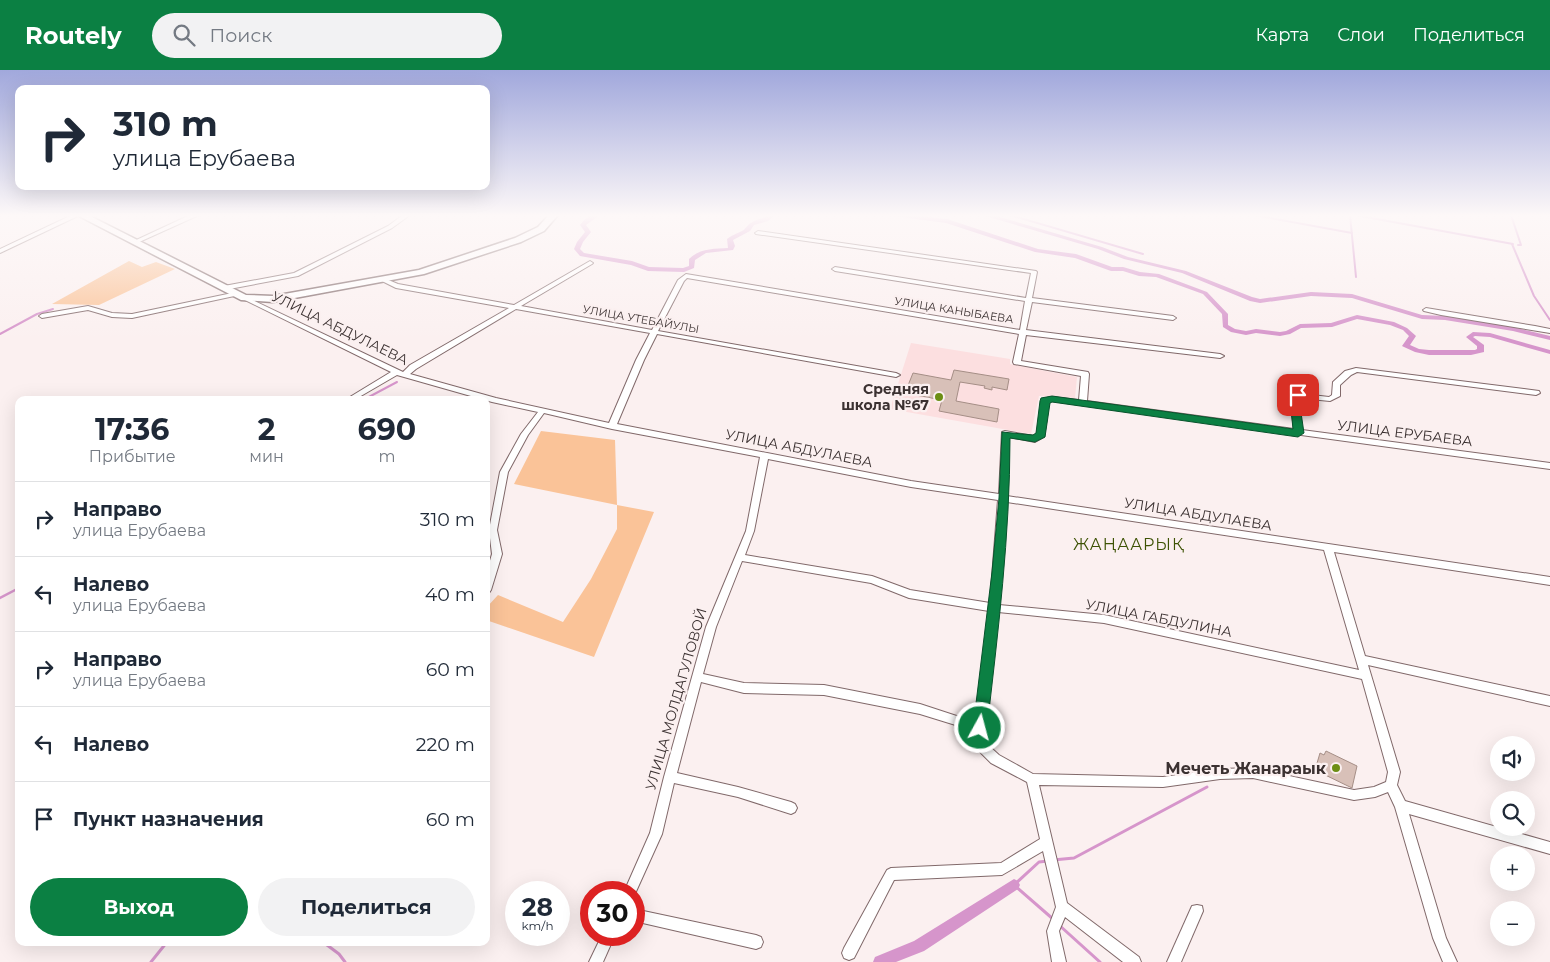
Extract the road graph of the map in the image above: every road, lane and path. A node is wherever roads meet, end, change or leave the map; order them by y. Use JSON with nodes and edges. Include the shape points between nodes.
{"nodes":[{"id":1,"x":163,"y":257,"type":"edge"},
{"id":2,"x":331,"y":257,"type":"edge"},
{"id":3,"x":470,"y":257,"type":"edge"},
{"id":4,"x":925,"y":257,"type":"edge"},
{"id":5,"x":590,"y":263,"type":"dead end"},
{"id":6,"x":836,"y":270,"type":"dead end"},
{"id":7,"x":686,"y":276,"type":"joint"},
{"id":8,"x":384,"y":280,"type":"junction"},
{"id":9,"x":224,"y":288,"type":"junction"},
{"id":10,"x":240,"y":296,"type":"junction"},
{"id":11,"x":1029,"y":300,"type":"junction"},
{"id":12,"x":515,"y":307,"type":"junction"},
{"id":13,"x":1426,"y":310,"type":"dead end"},
{"id":14,"x":42,"y":316,"type":"dead end"},
{"id":15,"x":1173,"y":318,"type":"dead end"},
{"id":16,"x":1550,"y":331,"type":"edge"},
{"id":17,"x":655,"y":332,"type":"junction"},
{"id":18,"x":1022,"y":332,"type":"junction"},
{"id":19,"x":1220,"y":356,"type":"dead end"},
{"id":20,"x":400,"y":374,"type":"junction"},
{"id":21,"x":896,"y":375,"type":"dead end"},
{"id":22,"x":1536,"y":393,"type":"dead end"},
{"id":23,"x":357,"y":396,"type":"edge"},
{"id":24,"x":480,"y":396,"type":"edge"},
{"id":25,"x":490,"y":399,"type":"edge"},
{"id":26,"x":1083,"y":404,"type":"junction"},
{"id":27,"x":543,"y":410,"type":"junction"},
{"id":28,"x":612,"y":426,"type":"junction"},
{"id":29,"x":1298,"y":433,"type":"junction"},
{"id":30,"x":764,"y":456,"type":"junction"},
{"id":31,"x":1550,"y":466,"type":"edge"},
{"id":32,"x":1005,"y":498,"type":"junction"},
{"id":33,"x":1328,"y":548,"type":"junction"},
{"id":34,"x":739,"y":557,"type":"junction"},
{"id":35,"x":490,"y":577,"type":"edge"},
{"id":36,"x":1550,"y":581,"type":"edge"},
{"id":37,"x":995,"y":608,"type":"junction"},
{"id":38,"x":1361,"y":659,"type":"junction"},
{"id":39,"x":1366,"y":676,"type":"junction"},
{"id":40,"x":697,"y":677,"type":"junction"},
{"id":41,"x":1550,"y":701,"type":"edge"},
{"id":42,"x":980,"y":728,"type":"junction"},
{"id":43,"x":670,"y":777,"type":"junction"},
{"id":44,"x":1032,"y":779,"type":"junction"},
{"id":45,"x":1391,"y":785,"type":"junction"},
{"id":46,"x":1400,"y":806,"type":"junction"},
{"id":47,"x":790,"y":808,"type":"dead end"},
{"id":48,"x":1047,"y":842,"type":"junction"},
{"id":49,"x":1550,"y":848,"type":"edge"},
{"id":50,"x":635,"y":881,"type":"edge"},
{"id":51,"x":1062,"y":907,"type":"junction"},
{"id":52,"x":1197,"y":911,"type":"dead end"},
{"id":53,"x":645,"y":917,"type":"edge"},
{"id":54,"x":756,"y":942,"type":"dead end"},
{"id":55,"x":604,"y":946,"type":"edge"},
{"id":56,"x":849,"y":953,"type":"dead end"},
{"id":57,"x":596,"y":962,"type":"edge"},
{"id":58,"x":1059,"y":962,"type":"edge"},
{"id":59,"x":1134,"y":962,"type":"edge"},
{"id":60,"x":1174,"y":962,"type":"edge"},
{"id":61,"x":1450,"y":962,"type":"edge"}],
"edges":[{"from":1,"to":9,"type":"main road","name":"УЛИЦА АБДУЛАЕВА"},
{"from":2,"to":9,"type":"street","via":[[296,275]]},
{"from":3,"to":8,"type":"main road"},
{"from":4,"to":11,"type":"street","via":[[1034,272]]},
{"from":5,"to":12,"type":"street"},
{"from":6,"to":11,"type":"street"},
{"from":7,"to":17,"type":"street"},
{"from":7,"to":18,"type":"street","name":"УЛИЦА КАНЫБАЕВА"},
{"from":8,"to":10,"type":"main road","via":[[273,299]]},
{"from":8,"to":12,"type":"street","name":"УЛИЦА УТЕБАЙУЛЫ","via":[[396,286]]},
{"from":9,"to":10,"type":"main road","name":"УЛИЦА АБДУЛАЕВА"},
{"from":10,"to":14,"type":"street","via":[[132,316],[112,315],[88,308]]},
{"from":10,"to":20,"type":"street","name":"УЛИЦА АБДУЛАЕВА"},
{"from":11,"to":15,"type":"street"},
{"from":11,"to":18,"type":"street"},
{"from":12,"to":17,"type":"street","name":"УЛИЦА УТЕБАЙУЛЫ"},
{"from":12,"to":20,"type":"street"},
{"from":13,"to":16,"type":"street"},
{"from":17,"to":21,"type":"street","name":"УЛИЦА УТЕБАЙУЛЫ"},
{"from":17,"to":28,"type":"street"},
{"from":18,"to":19,"type":"street","name":"УЛИЦА КАНЫБАЕВА"},
{"from":18,"to":26,"type":"street","via":[[1017,362],[1085,374]]},
{"from":20,"to":23,"type":"street"},
{"from":20,"to":24,"type":"street","name":"УЛИЦА АБДУЛАЕВА"},
{"from":22,"to":29,"type":"street","via":[[1356,370],[1336,384],[1336,396],[1330,399],[1298,395],[1294,399]]},
{"from":25,"to":27,"type":"street","name":"УЛИЦА АБДУЛАЕВА"},
{"from":26,"to":29,"type":"street","name":"УЛИЦА ЕРУБАЕВА"},
{"from":26,"to":32,"type":"street","name":"УЛИЦА ЕРУБАЕВА","via":[[1052,399],[1045,401],[1041,435],[1035,439],[1005,434]]},
{"from":27,"to":28,"type":"street","name":"УЛИЦА АБДУЛАЕВА"},
{"from":27,"to":35,"type":"street","via":[[504,472],[493,530],[497,554]]},
{"from":28,"to":30,"type":"street","name":"УЛИЦА АБДУЛАЕВА"},
{"from":29,"to":31,"type":"street","name":"УЛИЦА ЕРУБАЕВА"},
{"from":30,"to":32,"type":"street","name":"УЛИЦА АБДУЛАЕВА"},
{"from":30,"to":34,"type":"street","name":"УЛИЦА МОЛДАГУЛОВОЙ","via":[[750,531]]},
{"from":32,"to":33,"type":"street","name":"УЛИЦА АБДУЛАЕВА"},
{"from":32,"to":37,"type":"street","name":"УЛИЦА ЕРУБАЕВА"},
{"from":33,"to":36,"type":"street","name":"УЛИЦА АБДУЛАЕВА"},
{"from":33,"to":38,"type":"street"},
{"from":34,"to":37,"type":"street","name":"УЛИЦА ГАБДУЛИНА","via":[[872,580],[909,594]]},
{"from":34,"to":40,"type":"street","name":"УЛИЦА МОЛДАГУЛОВОЙ","via":[[711,627]]},
{"from":37,"to":39,"type":"street","name":"УЛИЦА ГАБДУЛИНА","via":[[1104,619]]},
{"from":37,"to":42,"type":"street","name":"УЛИЦА ЕРУБАЕВА"},
{"from":38,"to":39,"type":"street"},
{"from":38,"to":41,"type":"street"},
{"from":39,"to":45,"type":"street","via":[[1394,772]]},
{"from":40,"to":42,"type":"street","via":[[744,688],[824,690],[920,709]]},
{"from":40,"to":43,"type":"street","name":"УЛИЦА МОЛДАГУЛОВОЙ"},
{"from":42,"to":44,"type":"street","name":"УЛИЦА ЕРУБАЕВА","via":[[983,747],[996,759]]},
{"from":43,"to":47,"type":"street"},
{"from":43,"to":50,"type":"street","name":"УЛИЦА МОЛДАГУЛОВОЙ","via":[[656,834]]},
{"from":44,"to":45,"type":"street","via":[[1163,782],[1220,774],[1254,774],[1354,795],[1375,792]]},
{"from":44,"to":48,"type":"street"},
{"from":45,"to":46,"type":"street"},
{"from":46,"to":49,"type":"street"},
{"from":46,"to":61,"type":"street"},
{"from":48,"to":51,"type":"street"},
{"from":48,"to":56,"type":"street","via":[[1002,869],[891,874]]},
{"from":51,"to":58,"type":"street","via":[[1053,931]]},
{"from":51,"to":59,"type":"street"},
{"from":52,"to":60,"type":"street"},
{"from":53,"to":54,"type":"street"},
{"from":55,"to":57,"type":"street"}]}
